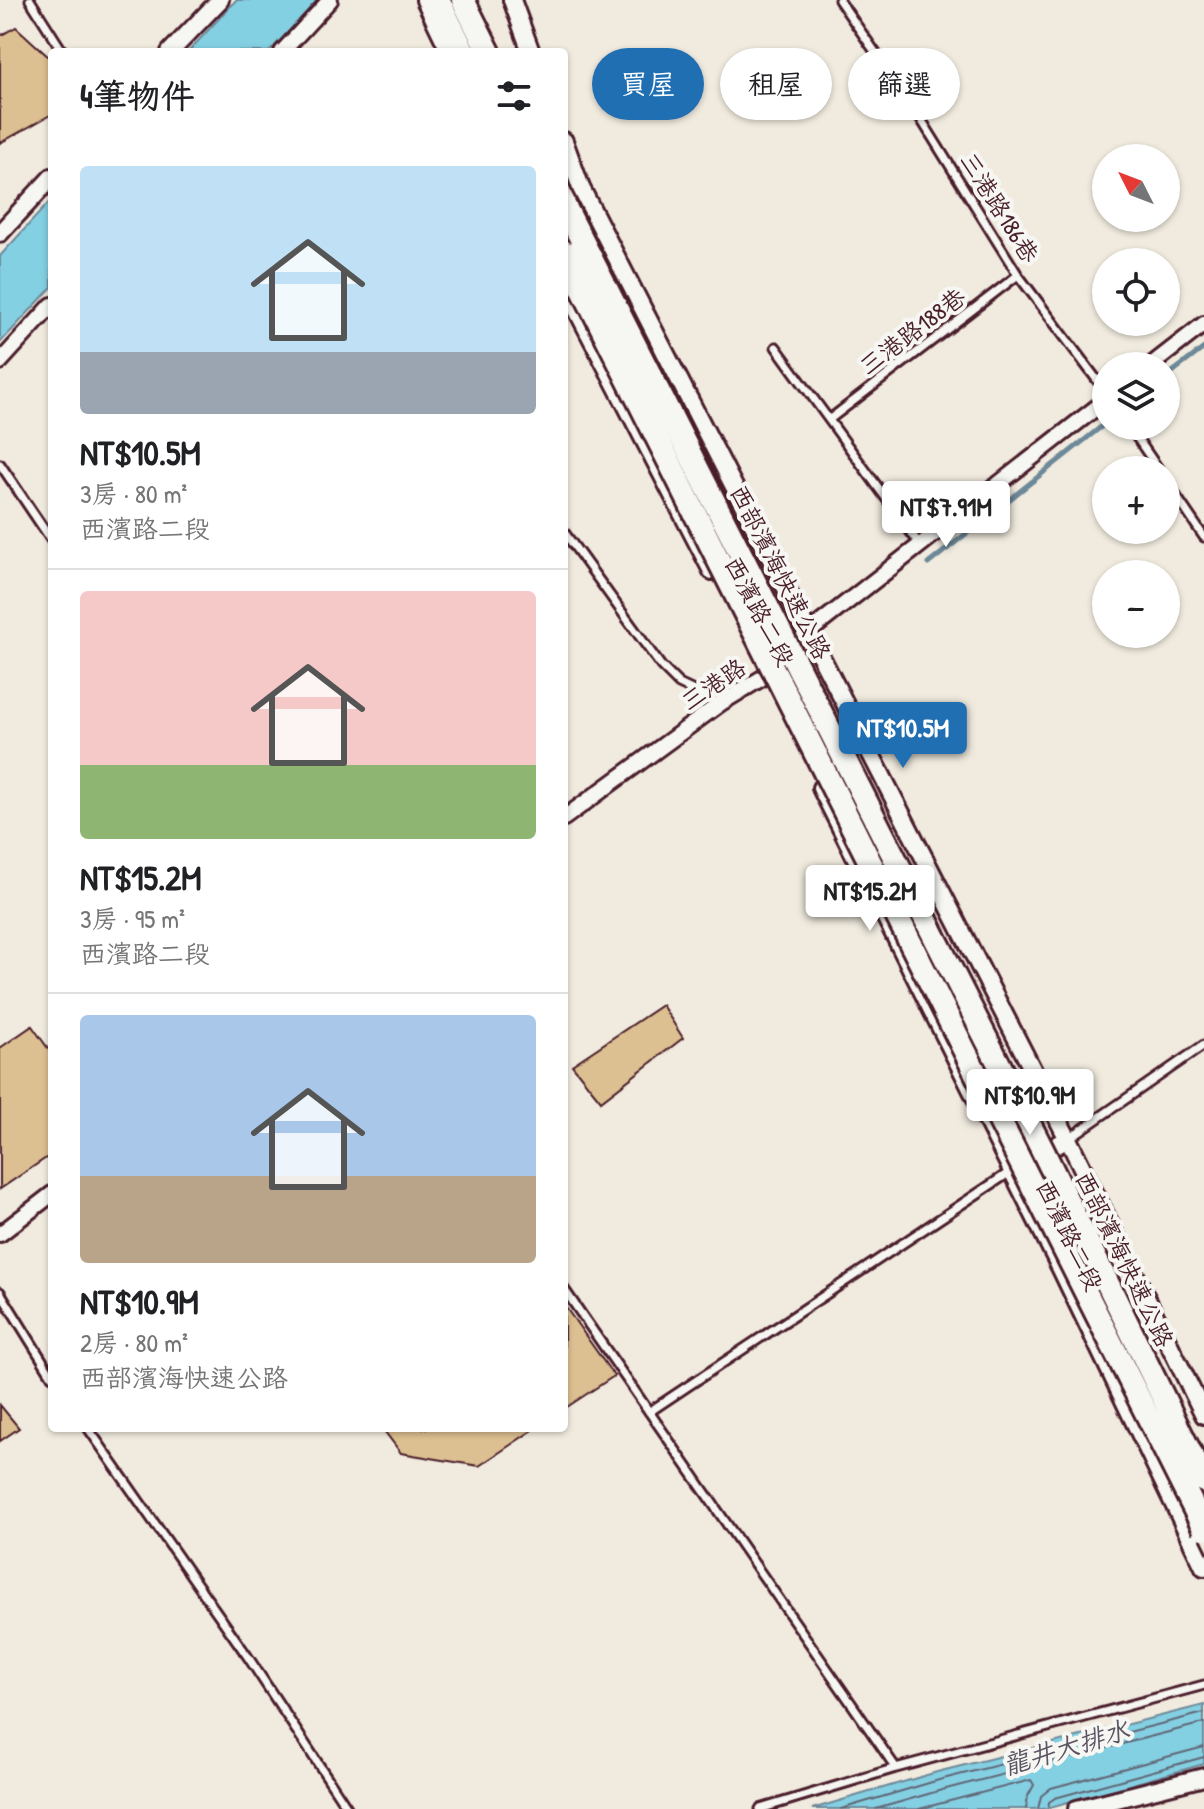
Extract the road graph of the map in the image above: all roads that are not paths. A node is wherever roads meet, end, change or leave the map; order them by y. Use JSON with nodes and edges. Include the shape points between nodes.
{"nodes":[{"id":1,"x":30,"y":0,"type":"edge"},
{"id":2,"x":220,"y":0,"type":"edge"},
{"id":3,"x":330,"y":0,"type":"edge"},
{"id":4,"x":425,"y":0,"type":"edge"},
{"id":5,"x":438,"y":0,"type":"edge"},
{"id":6,"x":463,"y":0,"type":"edge"},
{"id":7,"x":512,"y":0,"type":"edge"},
{"id":8,"x":839,"y":0,"type":"edge"},
{"id":9,"x":60,"y":48,"type":"edge"},
{"id":10,"x":174,"y":48,"type":"edge"},
{"id":11,"x":286,"y":48,"type":"edge"},
{"id":12,"x":448,"y":48,"type":"edge"},
{"id":13,"x":462,"y":48,"type":"edge"},
{"id":14,"x":487,"y":48,"type":"edge"},
{"id":15,"x":530,"y":48,"type":"edge"},
{"id":16,"x":568,"y":152,"type":"edge"},
{"id":17,"x":48,"y":181,"type":"edge"},
{"id":18,"x":568,"y":213,"type":"edge"},
{"id":19,"x":0,"y":233,"type":"edge"},
{"id":20,"x":568,"y":260,"type":"edge"},
{"id":21,"x":1018,"y":275,"type":"junction"},
{"id":22,"x":568,"y":293,"type":"edge"},
{"id":23,"x":48,"y":309,"type":"edge"},
{"id":24,"x":1204,"y":324,"type":"edge"},
{"id":25,"x":776,"y":347,"type":"dead end"},
{"id":26,"x":1168,"y":352,"type":"edge"},
{"id":27,"x":0,"y":362,"type":"edge"},
{"id":28,"x":1092,"y":373,"type":"edge"},
{"id":29,"x":1092,"y":411,"type":"edge"},
{"id":30,"x":830,"y":419,"type":"junction"},
{"id":31,"x":0,"y":464,"type":"edge"},
{"id":32,"x":1180,"y":502,"type":"edge"},
{"id":33,"x":48,"y":535,"type":"edge"},
{"id":34,"x":1204,"y":537,"type":"edge"},
{"id":35,"x":568,"y":538,"type":"edge"},
{"id":36,"x":920,"y":545,"type":"junction"},
{"id":37,"x":810,"y":631,"type":"junction"},
{"id":38,"x":767,"y":675,"type":"junction"},
{"id":39,"x":721,"y":703,"type":"junction"},
{"id":40,"x":568,"y":815,"type":"edge"},
{"id":41,"x":1204,"y":1045,"type":"edge"},
{"id":42,"x":1068,"y":1139,"type":"junction"},
{"id":43,"x":1012,"y":1170,"type":"junction"},
{"id":44,"x":48,"y":1197,"type":"edge"},
{"id":45,"x":0,"y":1234,"type":"edge"},
{"id":46,"x":0,"y":1292,"type":"edge"},
{"id":47,"x":568,"y":1295,"type":"edge"},
{"id":48,"x":48,"y":1370,"type":"edge"},
{"id":49,"x":649,"y":1412,"type":"junction"},
{"id":50,"x":1204,"y":1415,"type":"edge"},
{"id":51,"x":91,"y":1432,"type":"edge"},
{"id":52,"x":1204,"y":1481,"type":"edge"},
{"id":53,"x":1204,"y":1528,"type":"edge"},
{"id":54,"x":1204,"y":1567,"type":"edge"},
{"id":55,"x":1204,"y":1685,"type":"edge"},
{"id":56,"x":896,"y":1768,"type":"junction"},
{"id":57,"x":1204,"y":1777,"type":"edge"},
{"id":58,"x":348,"y":1809,"type":"edge"},
{"id":59,"x":760,"y":1809,"type":"edge"},
{"id":60,"x":1077,"y":1809,"type":"edge"}],
"edges":[{"from":1,"to":9,"type":"lane"},
{"from":2,"to":10,"type":"street"},
{"from":3,"to":11,"type":"street"},
{"from":4,"to":12,"type":"street"},
{"from":5,"to":13,"type":"highway"},
{"from":6,"to":14,"type":"highway"},
{"from":7,"to":15,"type":"street"},
{"from":8,"to":21,"type":"lane","name":"三港路186巷"},
{"from":16,"to":37,"type":"street","name":"西濱路二段","via":[[581,188]]},
{"from":17,"to":19,"type":"street"},
{"from":18,"to":52,"type":"highway","name":"西部濱海快速公路","bridge":true,"via":[[1028,1121]]},
{"from":20,"to":53,"type":"highway","name":"西部濱海快速公路","bridge":true},
{"from":21,"to":28,"type":"lane","name":"三港路186巷"},
{"from":21,"to":30,"type":"lane","name":"三港路188巷"},
{"from":22,"to":38,"type":"street","name":"西濱路二段"},
{"from":23,"to":27,"type":"street"},
{"from":24,"to":26,"type":"street"},
{"from":25,"to":30,"type":"lane"},
{"from":29,"to":36,"type":"street","name":"三港路"},
{"from":30,"to":36,"type":"lane"},
{"from":31,"to":33,"type":"lane"},
{"from":32,"to":34,"type":"lane"},
{"from":35,"to":39,"type":"lane","via":[[661,666],[679,684]]},
{"from":36,"to":37,"type":"street","name":"三港路"},
{"from":37,"to":38,"type":"street","name":"三港路"},
{"from":37,"to":42,"type":"street","name":"西濱路二段"},
{"from":38,"to":39,"type":"street","name":"三港路"},
{"from":38,"to":43,"type":"street","name":"西濱路二段"},
{"from":39,"to":40,"type":"street","name":"三港路"},
{"from":41,"to":42,"type":"lane"},
{"from":42,"to":43,"type":"street"},
{"from":42,"to":50,"type":"street","name":"西濱路二段"},
{"from":43,"to":49,"type":"lane"},
{"from":43,"to":54,"type":"street","name":"西濱路二段"},
{"from":44,"to":45,"type":"street"},
{"from":46,"to":48,"type":"lane"},
{"from":47,"to":49,"type":"lane"},
{"from":49,"to":56,"type":"lane"},
{"from":51,"to":58,"type":"lane"},
{"from":55,"to":56,"type":"lane"},
{"from":56,"to":59,"type":"lane"},
{"from":57,"to":60,"type":"street"}]}
